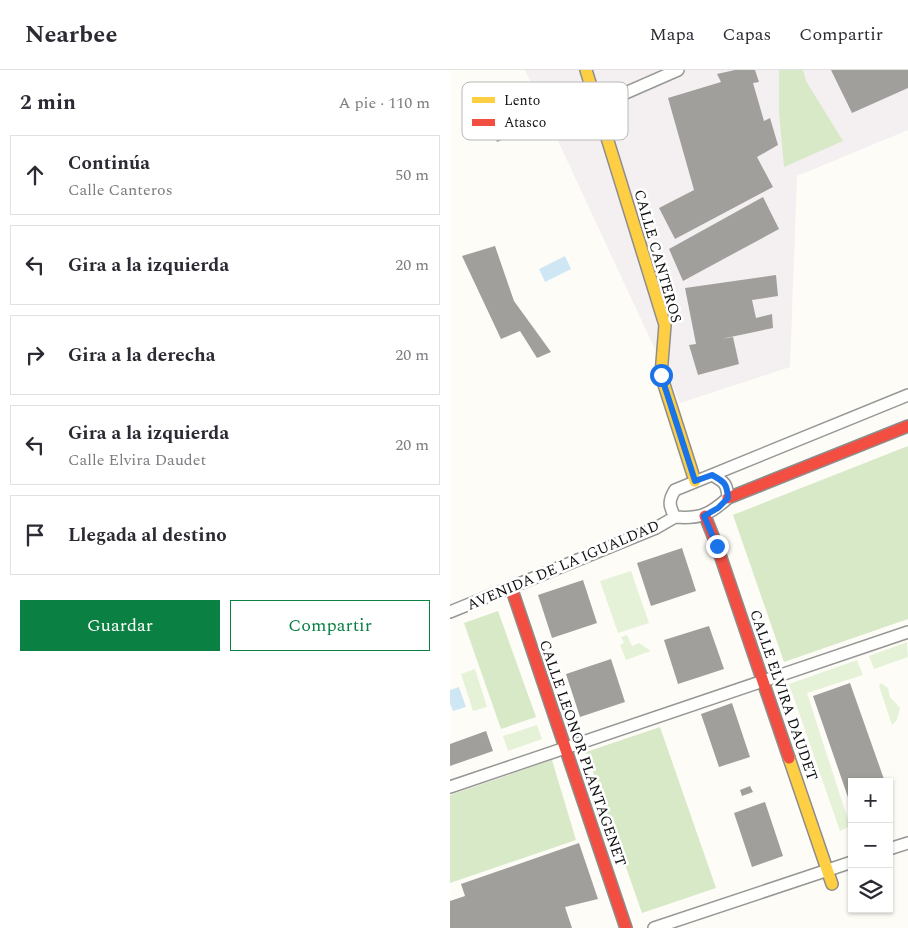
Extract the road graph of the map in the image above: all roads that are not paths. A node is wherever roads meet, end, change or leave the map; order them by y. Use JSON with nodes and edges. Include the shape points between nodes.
{"nodes":[{"id":1,"x":586,"y":70,"type":"edge"},
{"id":2,"x":678,"y":70,"type":"edge"},
{"id":3,"x":590,"y":82,"type":"edge"},
{"id":4,"x":628,"y":92,"type":"edge"},
{"id":5,"x":609,"y":140,"type":"edge"},
{"id":6,"x":908,"y":395,"type":"edge"},
{"id":7,"x":908,"y":426,"type":"edge"},
{"id":8,"x":712,"y":475,"type":"junction"},
{"id":9,"x":695,"y":481,"type":"junction"},
{"id":10,"x":728,"y":498,"type":"junction"},
{"id":11,"x":704,"y":516,"type":"junction"},
{"id":12,"x":675,"y":518,"type":"junction"},
{"id":13,"x":511,"y":587,"type":"junction"},
{"id":14,"x":450,"y":612,"type":"edge"},
{"id":15,"x":908,"y":632,"type":"edge"},
{"id":16,"x":763,"y":681,"type":"junction"},
{"id":17,"x":566,"y":749,"type":"junction"},
{"id":18,"x":450,"y":787,"type":"edge"},
{"id":19,"x":908,"y":843,"type":"edge"},
{"id":20,"x":893,"y":848,"type":"edge"},
{"id":21,"x":848,"y":863,"type":"edge"},
{"id":22,"x":827,"y":870,"type":"junction"},
{"id":23,"x":832,"y":884,"type":"dead end"},
{"id":24,"x":626,"y":928,"type":"edge"},
{"id":25,"x":654,"y":928,"type":"edge"}],
"edges":[{"from":1,"to":3,"type":"street","name":"CALLE CANTEROS"},
{"from":2,"to":4,"type":"street"},
{"from":5,"to":9,"type":"street","name":"CALLE CANTEROS","via":[[665,325],[661,375]]},
{"from":6,"to":8,"type":"street"},
{"from":7,"to":10,"type":"street"},
{"from":8,"to":9,"type":"street"},
{"from":8,"to":10,"type":"street","via":[[723,481]]},
{"from":9,"to":12,"type":"street","via":[[675,490],[669,500]]},
{"from":10,"to":11,"type":"street"},
{"from":11,"to":12,"type":"street"},
{"from":11,"to":16,"type":"street","name":"CALLE ELVIRA DAUDET"},
{"from":12,"to":13,"type":"street","name":"AVENIDA DE LA IGUALDAD"},
{"from":13,"to":14,"type":"street","name":"AVENIDA DE LA IGUALDAD"},
{"from":13,"to":17,"type":"street","name":"CALLE LEONOR PLANTAGENET"},
{"from":15,"to":16,"type":"street"},
{"from":16,"to":17,"type":"street"},
{"from":16,"to":22,"type":"street","name":"CALLE ELVIRA DAUDET"},
{"from":17,"to":18,"type":"street"},
{"from":17,"to":24,"type":"street","name":"CALLE LEONOR PLANTAGENET"},
{"from":19,"to":20,"type":"street"},
{"from":21,"to":22,"type":"street"},
{"from":22,"to":23,"type":"street","name":"CALLE ELVIRA DAUDET"},
{"from":22,"to":25,"type":"street"}]}
